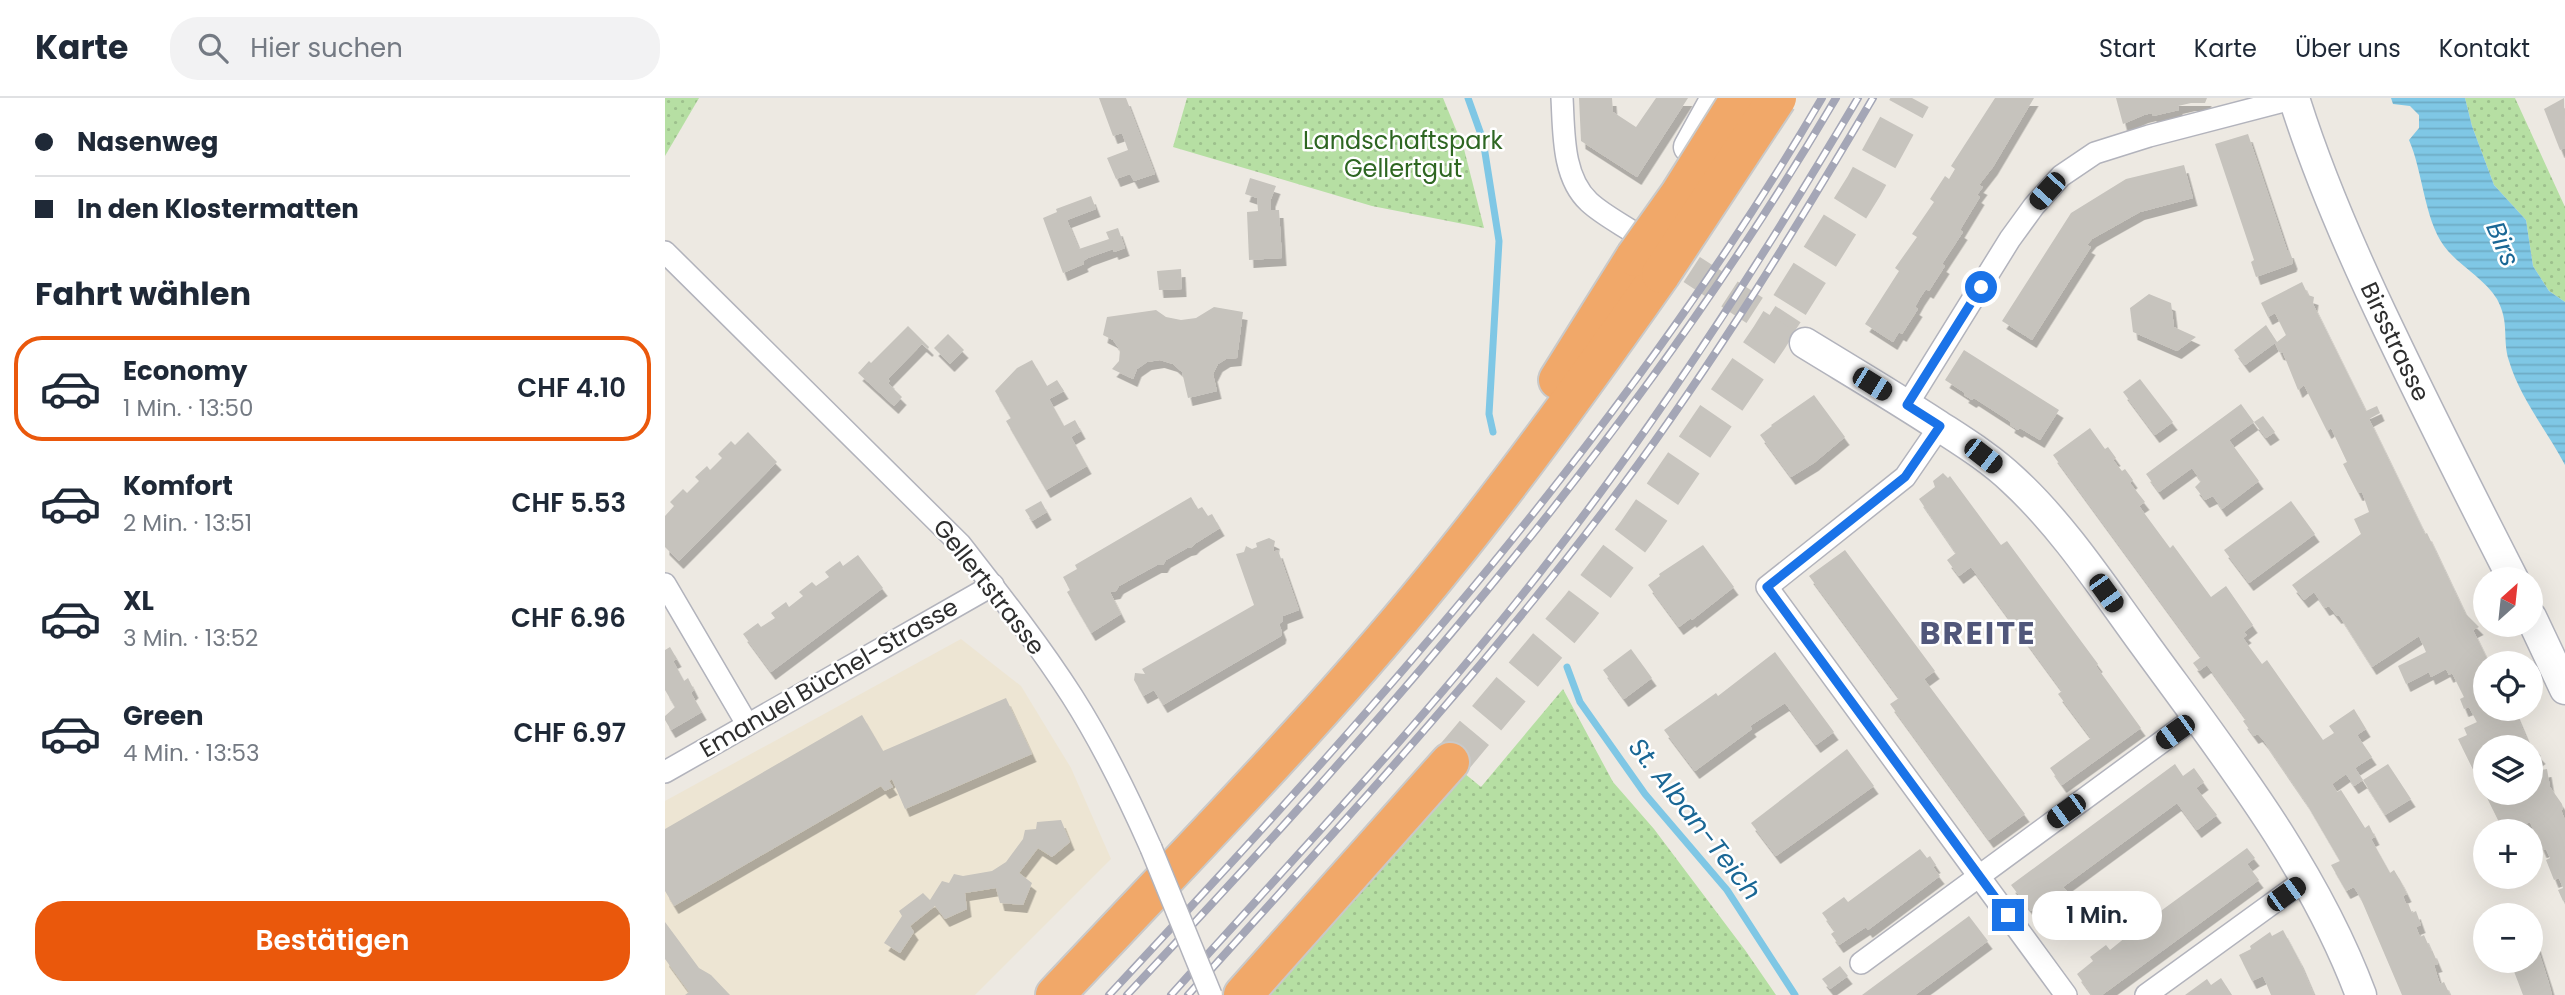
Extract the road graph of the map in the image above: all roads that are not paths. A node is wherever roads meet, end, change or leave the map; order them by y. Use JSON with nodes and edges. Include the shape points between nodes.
{"nodes":[{"id":1,"x":1562,"y":98,"type":"edge"},
{"id":2,"x":1716,"y":98,"type":"edge"},
{"id":3,"x":1740,"y":98,"type":"edge"},
{"id":4,"x":1777,"y":98,"type":"edge"},
{"id":5,"x":2295,"y":98,"type":"edge"},
{"id":6,"x":665,"y":252,"type":"edge"},
{"id":7,"x":1645,"y":256,"type":"junction"},
{"id":8,"x":1805,"y":343,"type":"tunnel mouth"},
{"id":9,"x":1907,"y":405,"type":"junction"},
{"id":10,"x":1940,"y":426,"type":"junction"},
{"id":11,"x":2507,"y":567,"type":"edge"},
{"id":12,"x":665,"y":584,"type":"edge"},
{"id":13,"x":993,"y":585,"type":"junction"},
{"id":14,"x":2540,"y":637,"type":"edge"},
{"id":15,"x":2565,"y":689,"type":"edge"},
{"id":16,"x":2197,"y":716,"type":"junction"},
{"id":17,"x":747,"y":724,"type":"junction"},
{"id":18,"x":1450,"y":762,"type":"tunnel mouth"},
{"id":19,"x":665,"y":772,"type":"edge"},
{"id":20,"x":1980,"y":875,"type":"junction"},
{"id":21,"x":2306,"y":879,"type":"junction"},
{"id":22,"x":1861,"y":963,"type":"dead end"},
{"id":23,"x":1055,"y":995,"type":"edge"},
{"id":24,"x":1211,"y":995,"type":"edge"},
{"id":25,"x":1243,"y":995,"type":"edge"},
{"id":26,"x":2066,"y":995,"type":"edge"},
{"id":27,"x":2146,"y":995,"type":"edge"},
{"id":28,"x":2361,"y":995,"type":"edge"}],
"edges":[{"from":1,"to":7,"type":"street","via":[[1564,139],[1576,184]]},
{"from":2,"to":7,"type":"street"},
{"from":3,"to":7,"type":"highway","bridge":true},
{"from":4,"to":7,"type":"highway","bridge":true},
{"from":5,"to":9,"type":"street","via":[[2095,153],[2061,176],[2010,240]]},
{"from":5,"to":11,"type":"street","name":"Birsstrasse","via":[[2311,151],[2361,270]]},
{"from":6,"to":13,"type":"street","name":"Gellertstrasse","via":[[920,503]]},
{"from":7,"to":23,"type":"highway","via":[[1545,436],[1450,560],[1260,776]]},
{"from":8,"to":9,"type":"street"},
{"from":9,"to":10,"type":"street"},
{"from":10,"to":16,"type":"street","via":[[2012,479],[2035,503]]},
{"from":10,"to":20,"type":"street","via":[[1905,477],[1767,587]]},
{"from":12,"to":17,"type":"street"},
{"from":13,"to":17,"type":"street","name":"Emanuel Büchel-Strasse"},
{"from":13,"to":24,"type":"street","name":"Gellertstrasse","bridge":true,"via":[[1072,696],[1109,762],[1151,848]]},
{"from":14,"to":15,"type":"street"},
{"from":16,"to":20,"type":"street"},
{"from":16,"to":21,"type":"street"},
{"from":17,"to":19,"type":"street","name":"Emanuel Büchel-Strasse"},
{"from":18,"to":25,"type":"highway"},
{"from":20,"to":22,"type":"street"},
{"from":20,"to":26,"type":"street"},
{"from":21,"to":27,"type":"street"},
{"from":21,"to":28,"type":"street"}]}
